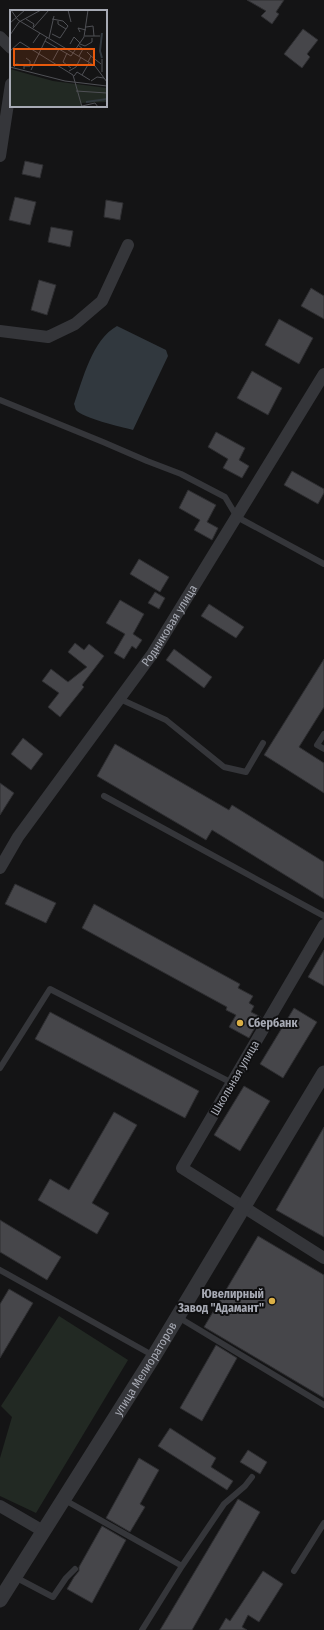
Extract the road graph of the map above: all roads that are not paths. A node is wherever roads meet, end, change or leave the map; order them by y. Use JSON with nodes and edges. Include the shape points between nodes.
{"nodes":[{"id":1,"x":0,"y":38,"type":"edge"},
{"id":2,"x":10,"y":47,"type":"edge"},
{"id":3,"x":10,"y":91,"type":"edge"},
{"id":4,"x":0,"y":156,"type":"edge"},
{"id":5,"x":128,"y":244,"type":"dead end"},
{"id":6,"x":0,"y":331,"type":"edge"},
{"id":7,"x":324,"y":374,"type":"edge"},
{"id":8,"x":0,"y":400,"type":"edge"},
{"id":9,"x":237,"y":517,"type":"junction"},
{"id":10,"x":324,"y":564,"type":"edge"},
{"id":11,"x":120,"y":699,"type":"junction"},
{"id":12,"x":324,"y":734,"type":"edge"},
{"id":13,"x":263,"y":743,"type":"dead end"},
{"id":14,"x":324,"y":749,"type":"edge"},
{"id":15,"x":104,"y":796,"type":"dead end"},
{"id":16,"x":0,"y":868,"type":"edge"},
{"id":17,"x":324,"y":916,"type":"edge"},
{"id":18,"x":324,"y":925,"type":"edge"},
{"id":19,"x":0,"y":1068,"type":"edge"},
{"id":20,"x":322,"y":1079,"type":"edge"},
{"id":21,"x":232,"y":1084,"type":"junction"},
{"id":22,"x":244,"y":1208,"type":"junction"},
{"id":23,"x":324,"y":1258,"type":"edge"},
{"id":24,"x":1,"y":1272,"type":"edge"},
{"id":25,"x":178,"y":1317,"type":"junction"},
{"id":26,"x":154,"y":1356,"type":"junction"},
{"id":27,"x":324,"y":1405,"type":"edge"},
{"id":28,"x":252,"y":1477,"type":"dead end"},
{"id":29,"x":63,"y":1499,"type":"junction"},
{"id":30,"x":0,"y":1506,"type":"edge"},
{"id":31,"x":324,"y":1523,"type":"edge"},
{"id":32,"x":43,"y":1531,"type":"junction"},
{"id":33,"x":182,"y":1566,"type":"junction"},
{"id":34,"x":75,"y":1569,"type":"dead end"},
{"id":35,"x":294,"y":1571,"type":"dead end"},
{"id":36,"x":15,"y":1577,"type":"junction"},
{"id":37,"x":0,"y":1600,"type":"edge"},
{"id":38,"x":142,"y":1630,"type":"edge"}],
"edges":[{"from":1,"to":2,"type":"street"},
{"from":3,"to":4,"type":"street"},
{"from":5,"to":6,"type":"street","via":[[102,301],[75,324],[48,337]]},
{"from":7,"to":9,"type":"street","name":"Родниковая улица"},
{"from":8,"to":9,"type":"lane","via":[[181,474],[225,497]]},
{"from":9,"to":10,"type":"lane"},
{"from":9,"to":11,"type":"street","name":"Родниковая улица","via":[[153,653]]},
{"from":11,"to":13,"type":"lane","via":[[166,720],[224,767],[246,772]]},
{"from":11,"to":16,"type":"street","name":"Родниковая улица","via":[[18,837]]},
{"from":12,"to":14,"type":"lane","via":[[317,744]]},
{"from":15,"to":17,"type":"lane"},
{"from":18,"to":21,"type":"street","name":"Школьная улица"},
{"from":19,"to":21,"type":"lane","via":[[50,989]]},
{"from":20,"to":22,"type":"street","name":"улица Мелиораторов"},
{"from":21,"to":22,"type":"street","name":"Школьная улица","via":[[182,1168]]},
{"from":22,"to":23,"type":"street"},
{"from":22,"to":25,"type":"street","name":"улица Мелиораторов"},
{"from":24,"to":26,"type":"lane"},
{"from":25,"to":26,"type":"street","name":"улица Мелиораторов"},
{"from":25,"to":27,"type":"lane"},
{"from":26,"to":29,"type":"street","name":"улица Мелиораторов"},
{"from":28,"to":33,"type":"lane","via":[[224,1504]]},
{"from":29,"to":32,"type":"street","name":"улица Мелиораторов"},
{"from":29,"to":33,"type":"lane"},
{"from":30,"to":32,"type":"street"},
{"from":31,"to":35,"type":"lane"},
{"from":32,"to":36,"type":"street","name":"улица Мелиораторов"},
{"from":33,"to":38,"type":"lane"},
{"from":34,"to":36,"type":"lane","via":[[53,1597]]},
{"from":36,"to":37,"type":"street","name":"улица Мелиораторов"}]}
